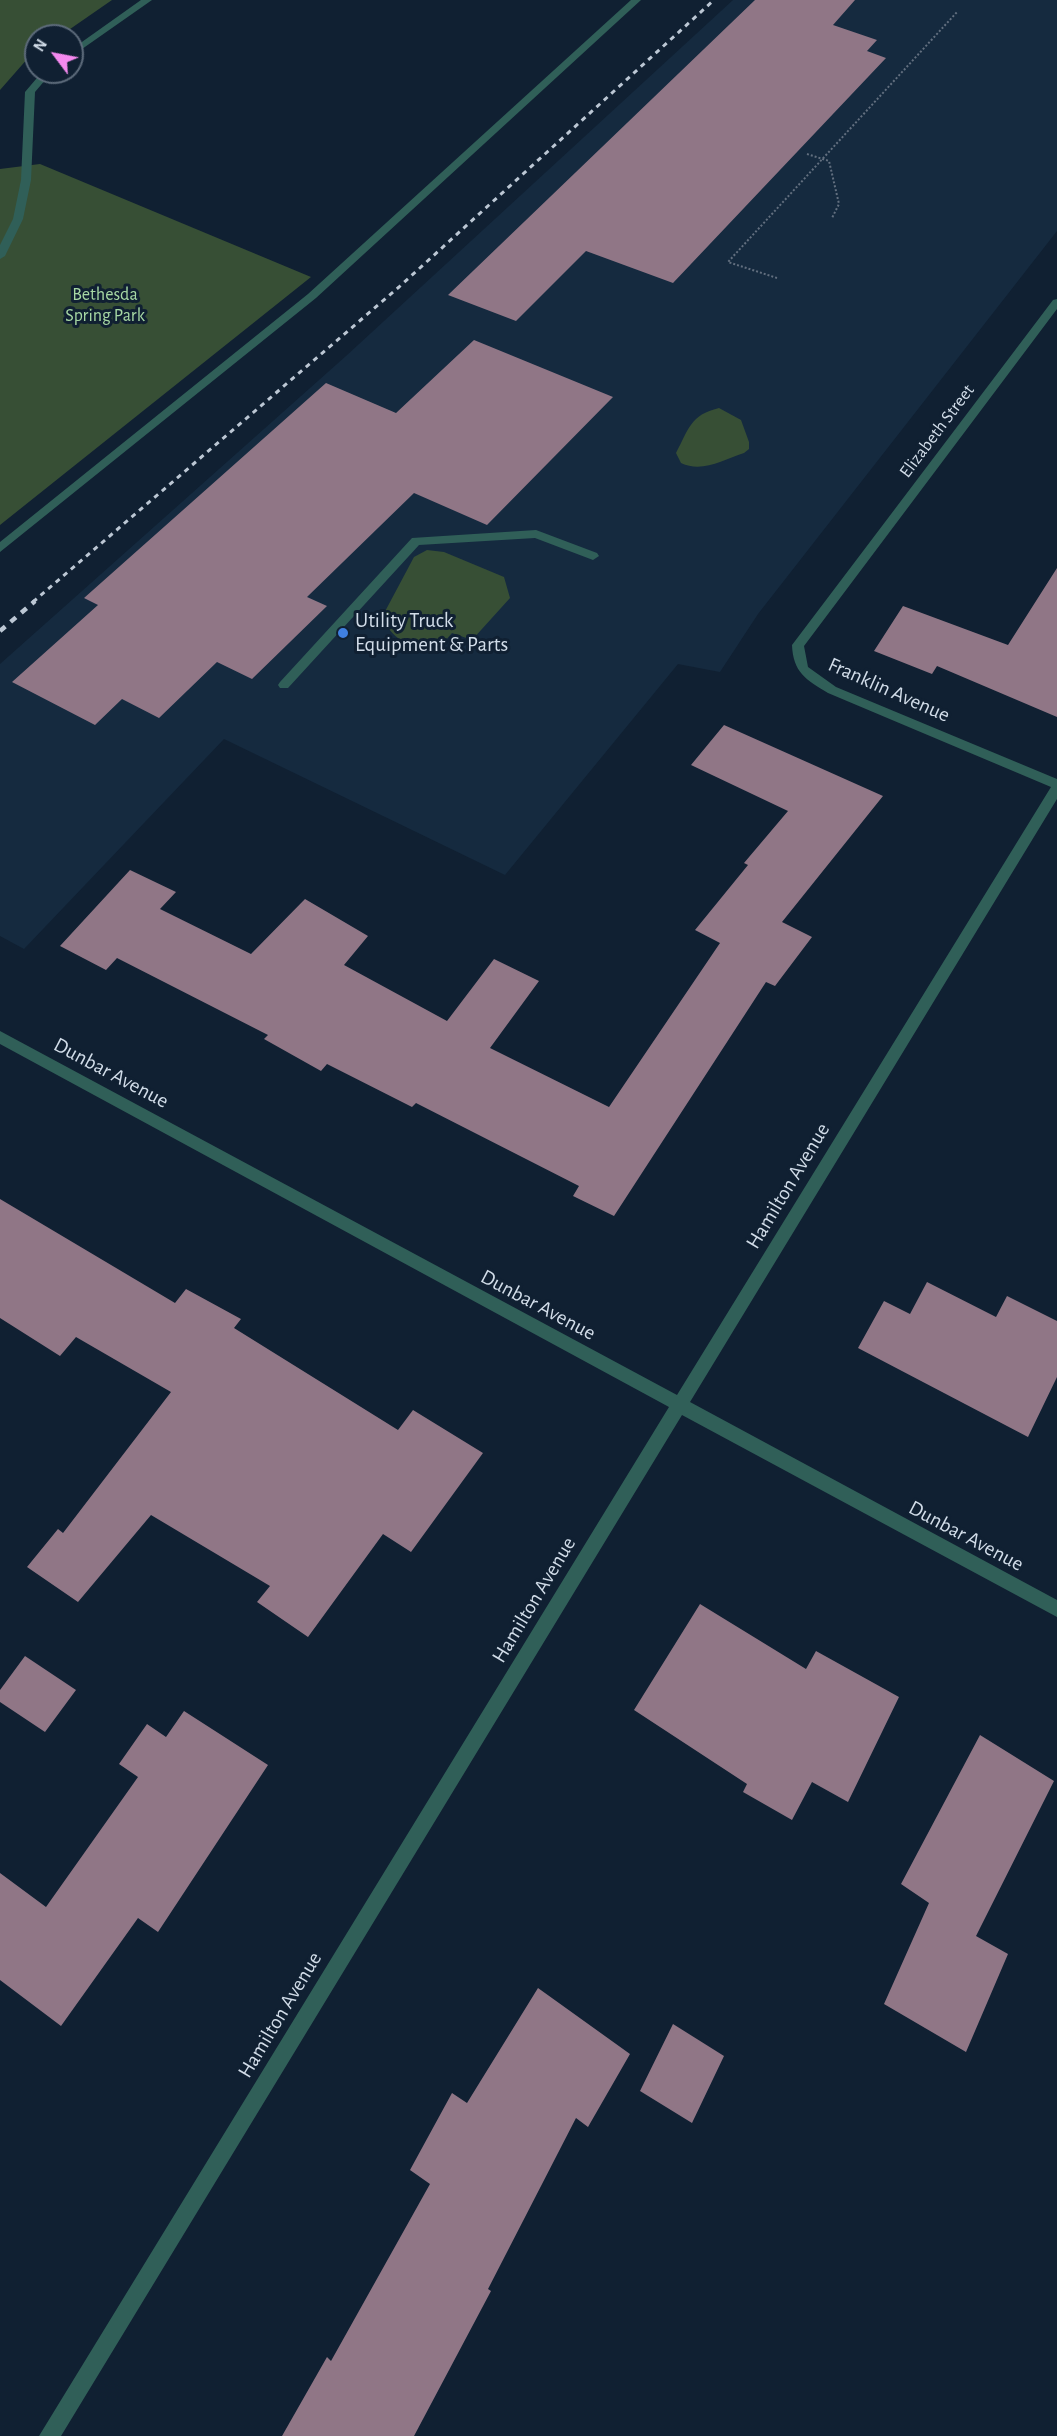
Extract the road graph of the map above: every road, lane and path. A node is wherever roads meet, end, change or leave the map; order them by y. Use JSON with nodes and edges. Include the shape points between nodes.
{"nodes":[{"id":1,"x":147,"y":0,"type":"edge"},
{"id":2,"x":636,"y":0,"type":"edge"},
{"id":3,"x":958,"y":11,"type":"dead end"},
{"id":4,"x":84,"y":45,"type":"edge"},
{"id":5,"x":37,"y":84,"type":"edge"},
{"id":6,"x":807,"y":154,"type":"dead end"},
{"id":7,"x":824,"y":160,"type":"junction"},
{"id":8,"x":832,"y":218,"type":"dead end"},
{"id":9,"x":0,"y":256,"type":"edge"},
{"id":10,"x":777,"y":278,"type":"dead end"},
{"id":11,"x":1057,"y":302,"type":"edge"},
{"id":12,"x":0,"y":548,"type":"edge"},
{"id":13,"x":593,"y":556,"type":"dead end"},
{"id":14,"x":845,"y":582,"type":"joint"},
{"id":15,"x":284,"y":685,"type":"dead end"},
{"id":16,"x":1057,"y":786,"type":"edge"},
{"id":17,"x":0,"y":1037,"type":"edge"},
{"id":18,"x":680,"y":1405,"type":"junction"},
{"id":19,"x":1057,"y":1609,"type":"edge"},
{"id":20,"x":49,"y":2436,"type":"edge"}],
"edges":[{"from":1,"to":4,"type":"street"},
{"from":2,"to":12,"type":"street","via":[[312,296]]},
{"from":3,"to":7,"type":"path"},
{"from":5,"to":9,"type":"street","via":[[30,92],[26,180],[18,219]]},
{"from":6,"to":7,"type":"path"},
{"from":7,"to":8,"type":"path","via":[[829,161],[838,204]]},
{"from":7,"to":10,"type":"path","via":[[728,262]]},
{"from":11,"to":14,"type":"street","name":"Elizabeth Street"},
{"from":13,"to":15,"type":"street","via":[[536,534],[416,541]]},
{"from":14,"to":16,"type":"street","name":"Franklin Avenue","via":[[798,645],[798,663],[806,673],[832,690]]},
{"from":16,"to":18,"type":"street","name":"Hamilton Avenue"},
{"from":17,"to":18,"type":"street","name":"Dunbar Avenue"},
{"from":18,"to":19,"type":"street","name":"Dunbar Avenue"},
{"from":18,"to":20,"type":"street","name":"Hamilton Avenue"}]}
